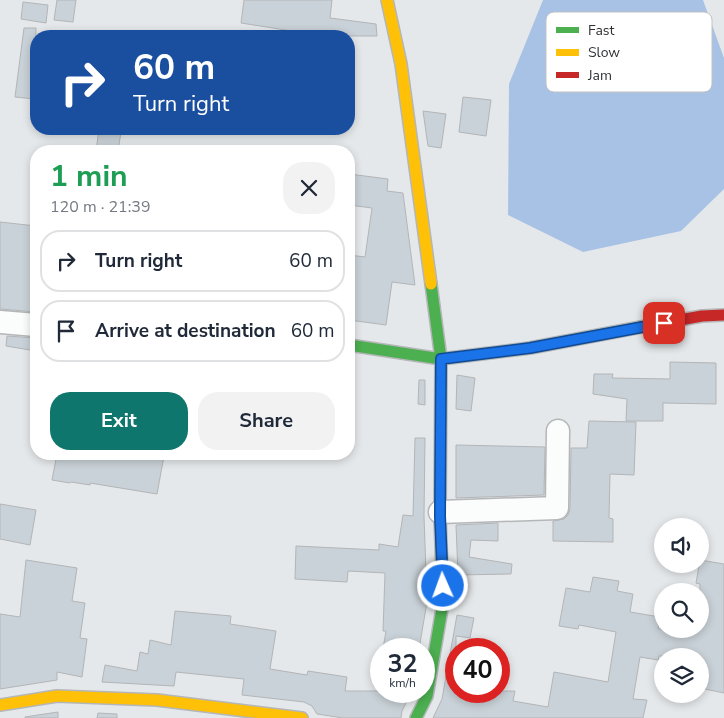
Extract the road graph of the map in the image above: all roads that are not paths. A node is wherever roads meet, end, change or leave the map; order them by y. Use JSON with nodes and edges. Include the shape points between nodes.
{"nodes":[{"id":1,"x":387,"y":0,"type":"edge"},
{"id":2,"x":724,"y":315,"type":"edge"},
{"id":3,"x":0,"y":322,"type":"edge"},
{"id":4,"x":30,"y":324,"type":"edge"},
{"id":5,"x":355,"y":346,"type":"edge"},
{"id":6,"x":441,"y":359,"type":"junction"},
{"id":7,"x":558,"y":431,"type":"dead end"},
{"id":8,"x":440,"y":512,"type":"junction"},
{"id":9,"x":0,"y":705,"type":"edge"},
{"id":10,"x":302,"y":718,"type":"edge"},
{"id":11,"x":416,"y":718,"type":"edge"}],
"edges":[{"from":1,"to":6,"type":"street","via":[[401,64]]},
{"from":2,"to":6,"type":"street","via":[[702,316],[530,348]]},
{"from":3,"to":4,"type":"street"},
{"from":5,"to":6,"type":"street"},
{"from":6,"to":8,"type":"street"},
{"from":7,"to":8,"type":"street","via":[[557,508]]},
{"from":8,"to":11,"type":"street","via":[[443,603],[427,696]]},
{"from":9,"to":10,"type":"street","via":[[57,696],[157,700]]}]}
